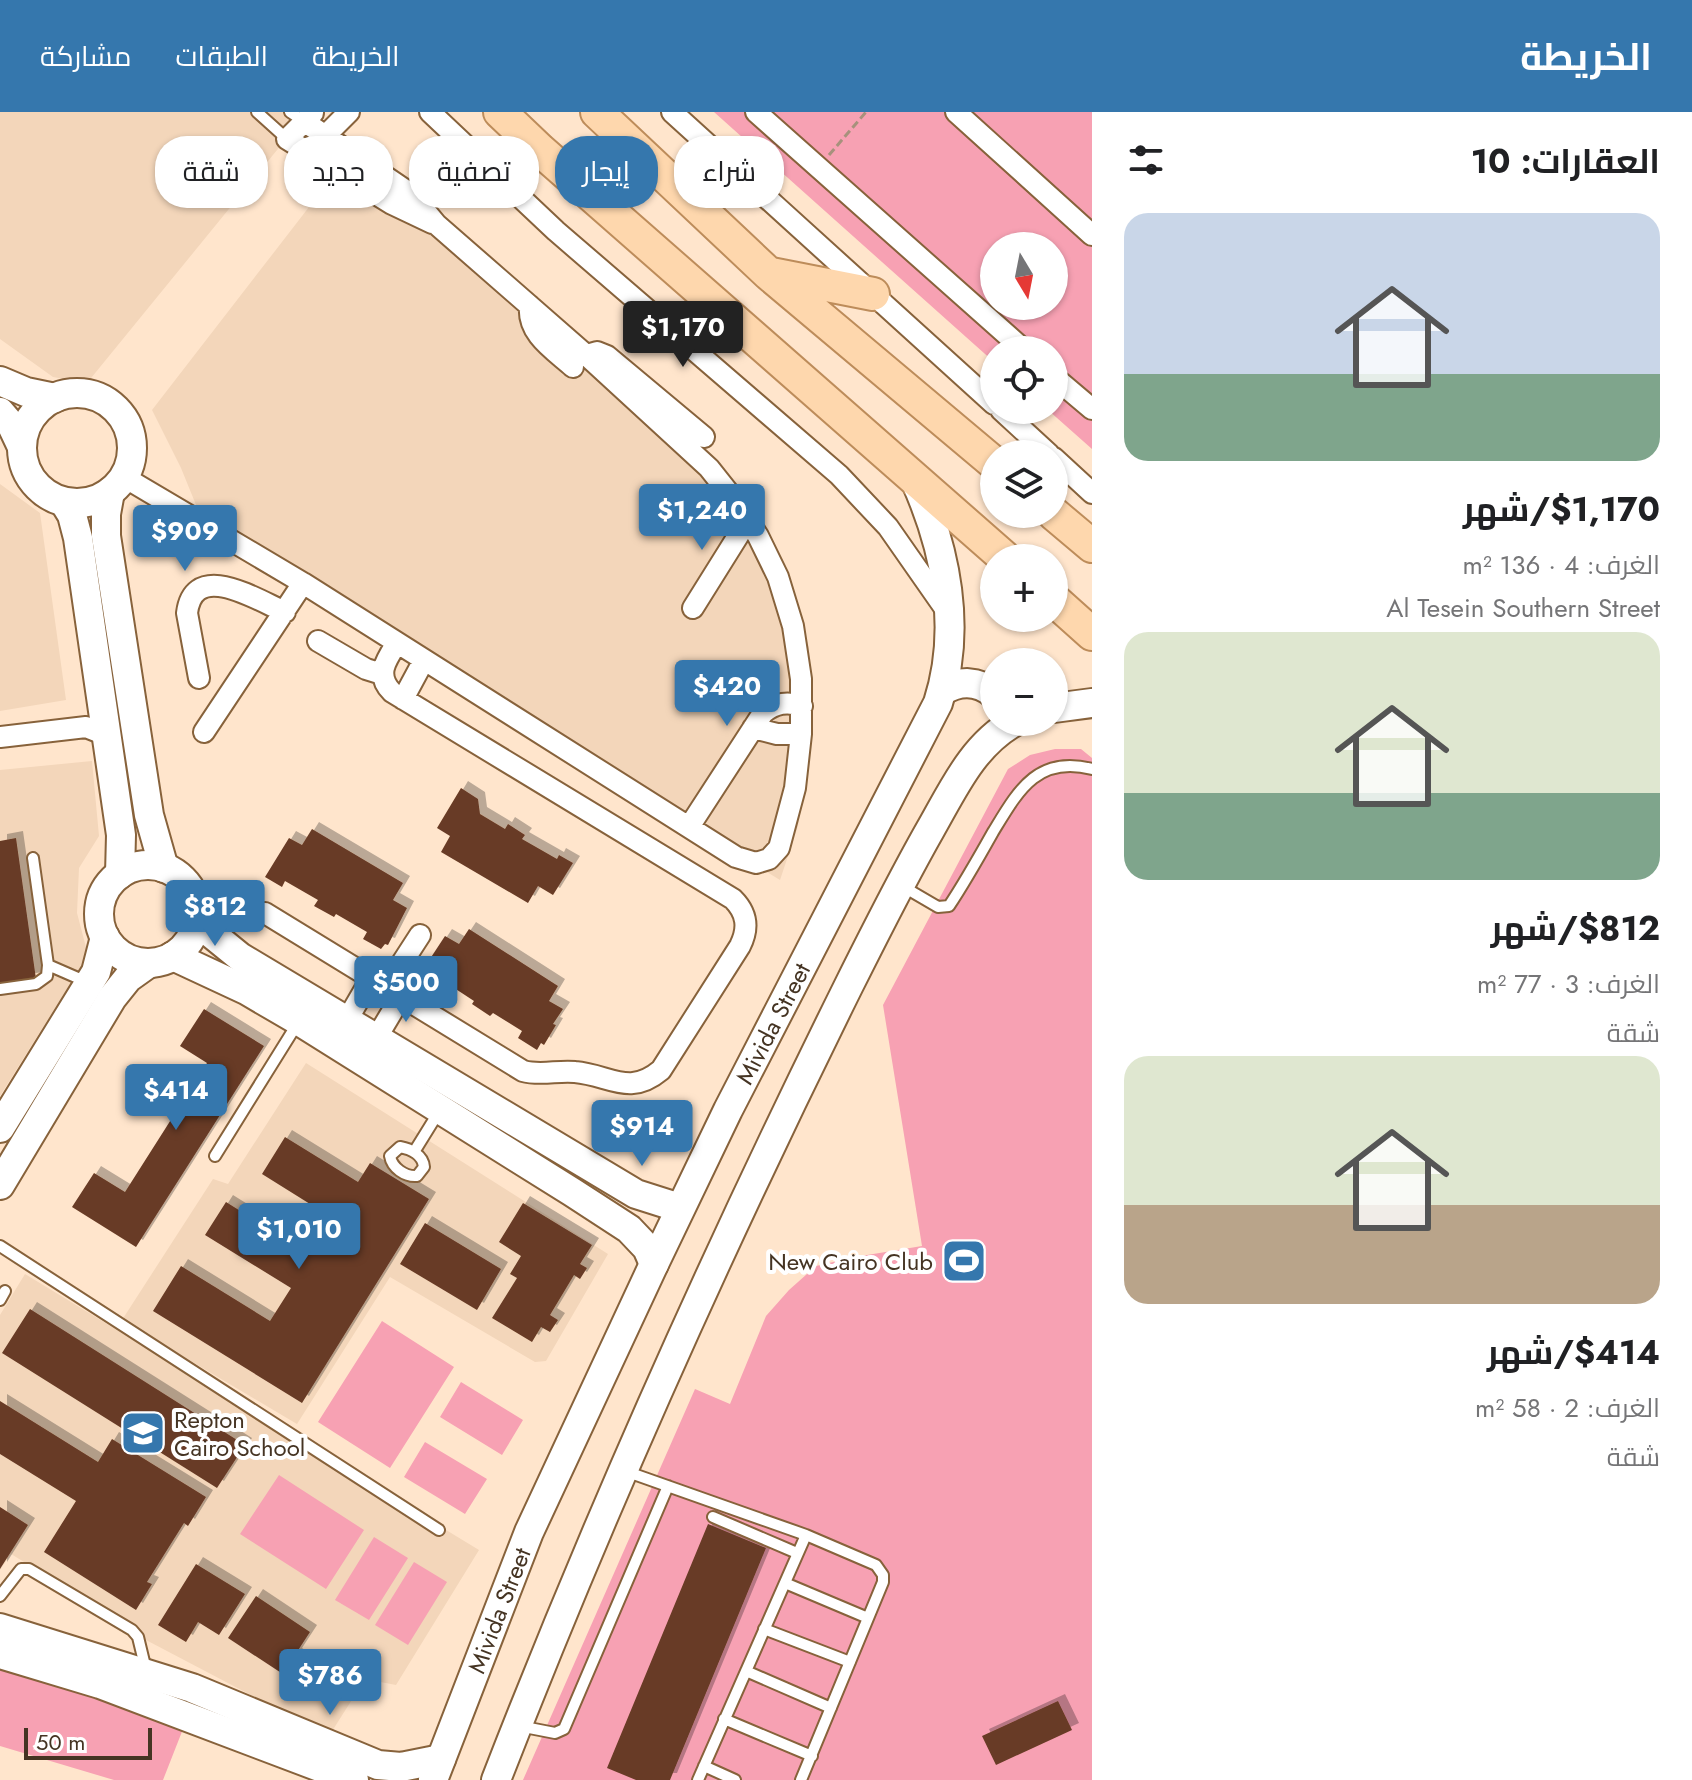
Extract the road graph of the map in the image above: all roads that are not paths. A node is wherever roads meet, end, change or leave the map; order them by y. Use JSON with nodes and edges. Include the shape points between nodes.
{"nodes":[{"id":1,"x":257,"y":112,"type":"edge"},
{"id":2,"x":349,"y":112,"type":"edge"},
{"id":3,"x":430,"y":112,"type":"edge"},
{"id":4,"x":500,"y":112,"type":"edge"},
{"id":5,"x":597,"y":112,"type":"edge"},
{"id":6,"x":672,"y":112,"type":"edge"},
{"id":7,"x":756,"y":112,"type":"edge"},
{"id":8,"x":956,"y":112,"type":"edge"},
{"id":9,"x":303,"y":115,"type":"edge"},
{"id":10,"x":326,"y":135,"type":"junction"},
{"id":11,"x":284,"y":136,"type":"edge"},
{"id":12,"x":289,"y":136,"type":"edge"},
{"id":13,"x":393,"y":204,"type":"edge"},
{"id":14,"x":436,"y":224,"type":"junction"},
{"id":15,"x":1092,"y":235,"type":"edge"},
{"id":16,"x":769,"y":274,"type":"junction"},
{"id":17,"x":873,"y":294,"type":"junction"},
{"id":18,"x":1008,"y":336,"type":"edge"},
{"id":19,"x":579,"y":361,"type":"junction"},
{"id":20,"x":0,"y":381,"type":"edge"},
{"id":21,"x":1068,"y":389,"type":"edge"},
{"id":22,"x":980,"y":391,"type":"edge"},
{"id":23,"x":55,"y":398,"type":"junction"},
{"id":24,"x":1092,"y":409,"type":"edge"},
{"id":25,"x":0,"y":412,"type":"edge"},
{"id":26,"x":1016,"y":424,"type":"edge"},
{"id":27,"x":704,"y":437,"type":"dead end"},
{"id":28,"x":1034,"y":440,"type":"edge"},
{"id":29,"x":22,"y":447,"type":"junction"},
{"id":30,"x":980,"y":451,"type":"edge"},
{"id":31,"x":1068,"y":471,"type":"edge"},
{"id":32,"x":915,"y":480,"type":"junction"},
{"id":33,"x":117,"y":485,"type":"junction"},
{"id":34,"x":1092,"y":493,"type":"edge"},
{"id":35,"x":64,"y":502,"type":"junction"},
{"id":36,"x":748,"y":520,"type":"junction"},
{"id":37,"x":1068,"y":526,"type":"edge"},
{"id":38,"x":989,"y":544,"type":"edge"},
{"id":39,"x":1092,"y":546,"type":"edge"},
{"id":40,"x":303,"y":583,"type":"junction"},
{"id":41,"x":693,"y":608,"type":"dead end"},
{"id":42,"x":285,"y":612,"type":"junction"},
{"id":43,"x":1068,"y":613,"type":"edge"},
{"id":44,"x":949,"y":615,"type":"junction"},
{"id":45,"x":1092,"y":634,"type":"edge"},
{"id":46,"x":318,"y":641,"type":"dead end"},
{"id":47,"x":397,"y":643,"type":"junction"},
{"id":48,"x":424,"y":660,"type":"junction"},
{"id":49,"x":382,"y":674,"type":"junction"},
{"id":50,"x":199,"y":678,"type":"dead end"},
{"id":51,"x":980,"y":685,"type":"edge"},
{"id":52,"x":942,"y":691,"type":"junction"},
{"id":53,"x":403,"y":699,"type":"junction"},
{"id":54,"x":1092,"y":703,"type":"edge"},
{"id":55,"x":802,"y":706,"type":"junction"},
{"id":56,"x":1068,"y":706,"type":"edge"},
{"id":57,"x":137,"y":726,"type":"junction"},
{"id":58,"x":753,"y":728,"type":"junction"},
{"id":59,"x":204,"y":732,"type":"dead end"},
{"id":60,"x":801,"y":734,"type":"junction"},
{"id":61,"x":994,"y":736,"type":"edge"},
{"id":62,"x":0,"y":737,"type":"edge"},
{"id":63,"x":108,"y":738,"type":"junction"},
{"id":64,"x":1092,"y":769,"type":"edge"},
{"id":65,"x":689,"y":827,"type":"junction"},
{"id":66,"x":33,"y":858,"type":"dead end"},
{"id":67,"x":164,"y":868,"type":"junction"},
{"id":68,"x":120,"y":874,"type":"junction"},
{"id":69,"x":899,"y":884,"type":"junction"},
{"id":70,"x":265,"y":913,"type":"dead end"},
{"id":71,"x":197,"y":922,"type":"junction"},
{"id":72,"x":420,"y":935,"type":"dead end"},
{"id":73,"x":105,"y":937,"type":"junction"},
{"id":74,"x":161,"y":960,"type":"junction"},
{"id":75,"x":48,"y":965,"type":"junction"},
{"id":76,"x":89,"y":983,"type":"junction"},
{"id":77,"x":387,"y":986,"type":"junction"},
{"id":78,"x":0,"y":989,"type":"edge"},
{"id":79,"x":306,"y":1010,"type":"junction"},
{"id":80,"x":347,"y":1020,"type":"junction"},
{"id":81,"x":377,"y":1037,"type":"junction"},
{"id":82,"x":448,"y":1096,"type":"junction"},
{"id":83,"x":0,"y":1128,"type":"edge"},
{"id":84,"x":535,"y":1133,"type":"junction"},
{"id":85,"x":414,"y":1152,"type":"dead end"},
{"id":86,"x":215,"y":1156,"type":"dead end"},
{"id":87,"x":520,"y":1159,"type":"junction"},
{"id":88,"x":587,"y":1165,"type":"junction"},
{"id":89,"x":0,"y":1185,"type":"edge"},
{"id":90,"x":572,"y":1192,"type":"junction"},
{"id":91,"x":680,"y":1208,"type":"junction"},
{"id":92,"x":1,"y":1249,"type":"edge"},
{"id":93,"x":654,"y":1264,"type":"junction"},
{"id":94,"x":624,"y":1470,"type":"junction"},
{"id":95,"x":668,"y":1486,"type":"junction"},
{"id":96,"x":713,"y":1517,"type":"dead end"},
{"id":97,"x":439,"y":1530,"type":"dead end"},
{"id":98,"x":806,"y":1535,"type":"junction"},
{"id":99,"x":797,"y":1553,"type":"junction"},
{"id":100,"x":785,"y":1583,"type":"junction"},
{"id":101,"x":0,"y":1596,"type":"edge"},
{"id":102,"x":868,"y":1618,"type":"junction"},
{"id":103,"x":0,"y":1628,"type":"edge"},
{"id":104,"x":764,"y":1629,"type":"junction"},
{"id":105,"x":0,"y":1654,"type":"edge"},
{"id":106,"x":850,"y":1662,"type":"junction"},
{"id":107,"x":746,"y":1671,"type":"junction"},
{"id":108,"x":147,"y":1673,"type":"junction"},
{"id":109,"x":831,"y":1708,"type":"junction"},
{"id":110,"x":214,"y":1711,"type":"junction"},
{"id":111,"x":724,"y":1719,"type":"junction"},
{"id":112,"x":517,"y":1726,"type":"junction"},
{"id":113,"x":812,"y":1756,"type":"junction"},
{"id":114,"x":704,"y":1766,"type":"junction"},
{"id":115,"x":437,"y":1770,"type":"edge"},
{"id":116,"x":354,"y":1780,"type":"edge"},
{"id":117,"x":496,"y":1780,"type":"edge"},
{"id":118,"x":698,"y":1780,"type":"edge"},
{"id":119,"x":735,"y":1780,"type":"edge"},
{"id":120,"x":801,"y":1780,"type":"edge"}],
"edges":[{"from":1,"to":11,"type":"lane"},
{"from":2,"to":10,"type":"street"},
{"from":3,"to":44,"type":"street","via":[[556,231],[839,475],[895,536]]},
{"from":4,"to":32,"type":"main road"},
{"from":5,"to":16,"type":"main road"},
{"from":6,"to":17,"type":"street"},
{"from":7,"to":18,"type":"street"},
{"from":8,"to":15,"type":"street"},
{"from":9,"to":10,"type":"street"},
{"from":9,"to":12,"type":"street"},
{"from":10,"to":14,"type":"street","via":[[401,186]]},
{"from":13,"to":14,"type":"street"},
{"from":14,"to":19,"type":"street","via":[[530,306]]},
{"from":16,"to":17,"type":"main road"},
{"from":16,"to":30,"type":"main road"},
{"from":17,"to":22,"type":"street"},
{"from":19,"to":27,"type":"street","via":[[597,352],[607,356]]},
{"from":19,"to":36,"type":"street","via":[[709,468]]},
{"from":20,"to":23,"type":"street"},
{"from":21,"to":24,"type":"street"},
{"from":23,"to":29,"type":"street","via":[[35,413]]},
{"from":23,"to":33,"type":"street","via":[[91,395],[121,415],[132,446],[129,468]]},
{"from":25,"to":29,"type":"street"},
{"from":26,"to":28,"type":"street"},
{"from":29,"to":35,"type":"street","via":[[33,482]]},
{"from":31,"to":34,"type":"street"},
{"from":32,"to":38,"type":"main road"},
{"from":32,"to":44,"type":"street","name":"Mivida Street","via":[[943,559]]},
{"from":33,"to":35,"type":"street","via":[[83,503]]},
{"from":33,"to":40,"type":"street"},
{"from":33,"to":57,"type":"street","via":[[106,514],[106,536]]},
{"from":35,"to":63,"type":"street","via":[[77,530]]},
{"from":36,"to":41,"type":"street"},
{"from":36,"to":55,"type":"street","via":[[787,601]]},
{"from":37,"to":39,"type":"main road"},
{"from":40,"to":42,"type":"street"},
{"from":40,"to":47,"type":"street"},
{"from":42,"to":50,"type":"street","via":[[222,585],[198,591],[187,613]]},
{"from":42,"to":59,"type":"street"},
{"from":43,"to":45,"type":"main road"},
{"from":44,"to":52,"type":"street","name":"Mivida Street"},
{"from":46,"to":49,"type":"street"},
{"from":47,"to":48,"type":"street"},
{"from":47,"to":49,"type":"street"},
{"from":48,"to":53,"type":"street"},
{"from":48,"to":65,"type":"street"},
{"from":49,"to":53,"type":"street","via":[[387,687]]},
{"from":51,"to":52,"type":"street"},
{"from":52,"to":91,"type":"street","name":"Mivida Street"},
{"from":53,"to":77,"type":"street","via":[[733,899],[746,925],[740,946],[667,1062],[654,1076],[637,1083],[576,1072],[523,1071]]},
{"from":54,"to":56,"type":"street"},
{"from":55,"to":58,"type":"street","via":[[770,708]]},
{"from":55,"to":60,"type":"street"},
{"from":57,"to":63,"type":"street"},
{"from":57,"to":67,"type":"street","via":[[149,815]]},
{"from":58,"to":60,"type":"street"},
{"from":58,"to":65,"type":"street"},
{"from":60,"to":65,"type":"street","via":[[795,788],[775,854],[749,863]]},
{"from":61,"to":69,"type":"street","name":"Mivida Street","via":[[966,767]]},
{"from":62,"to":63,"type":"street","via":[[86,727]]},
{"from":63,"to":68,"type":"street","via":[[121,835]]},
{"from":64,"to":69,"type":"lane","via":[[1055,767],[1026,782],[949,906],[938,907]]},
{"from":66,"to":75,"type":"lane"},
{"from":67,"to":68,"type":"street","via":[[134,867]]},
{"from":67,"to":71,"type":"street","via":[[186,883]]},
{"from":68,"to":73,"type":"street","via":[[100,903]]},
{"from":69,"to":94,"type":"street","name":"Mivida Street","via":[[757,1170]]},
{"from":70,"to":77,"type":"street"},
{"from":71,"to":74,"type":"street","via":[[184,947]]},
{"from":71,"to":79,"type":"street"},
{"from":72,"to":77,"type":"street"},
{"from":73,"to":74,"type":"street","via":[[131,960]]},
{"from":73,"to":76,"type":"street"},
{"from":74,"to":79,"type":"street"},
{"from":74,"to":89,"type":"street","via":[[128,978],[112,998]]},
{"from":75,"to":76,"type":"lane"},
{"from":75,"to":78,"type":"lane","via":[[47,976],[36,984]]},
{"from":76,"to":83,"type":"street"},
{"from":77,"to":80,"type":"street"},
{"from":77,"to":81,"type":"street"},
{"from":79,"to":80,"type":"street"},
{"from":79,"to":82,"type":"street"},
{"from":79,"to":86,"type":"lane"},
{"from":80,"to":81,"type":"street"},
{"from":81,"to":82,"type":"street"},
{"from":82,"to":84,"type":"street"},
{"from":82,"to":85,"type":"lane"},
{"from":82,"to":87,"type":"street"},
{"from":84,"to":87,"type":"street"},
{"from":84,"to":88,"type":"street"},
{"from":87,"to":90,"type":"street"},
{"from":88,"to":90,"type":"street"},
{"from":88,"to":91,"type":"street","via":[[636,1194]]},
{"from":90,"to":93,"type":"street","via":[[629,1229]]},
{"from":91,"to":93,"type":"street","name":"Mivida Street"},
{"from":92,"to":97,"type":"lane"},
{"from":93,"to":115,"type":"street","name":"Mivida Street","via":[[529,1532]]},
{"from":94,"to":95,"type":"lane"},
{"from":94,"to":112,"type":"street","name":"Mivida Street"},
{"from":95,"to":98,"type":"lane"},
{"from":95,"to":112,"type":"lane","via":[[564,1729],[555,1733]]},
{"from":96,"to":99,"type":"lane"},
{"from":98,"to":99,"type":"lane"},
{"from":98,"to":102,"type":"lane","via":[[880,1569],[883,1582]]},
{"from":99,"to":100,"type":"lane"},
{"from":100,"to":102,"type":"lane"},
{"from":100,"to":104,"type":"lane"},
{"from":101,"to":108,"type":"lane","via":[[21,1569],[29,1569],[135,1633]]},
{"from":102,"to":106,"type":"lane"},
{"from":103,"to":108,"type":"street"},
{"from":104,"to":106,"type":"lane"},
{"from":104,"to":107,"type":"lane"},
{"from":105,"to":110,"type":"street"},
{"from":106,"to":109,"type":"lane"},
{"from":107,"to":109,"type":"lane"},
{"from":107,"to":111,"type":"lane"},
{"from":108,"to":110,"type":"street"},
{"from":109,"to":113,"type":"lane"},
{"from":110,"to":115,"type":"street","via":[[378,1765]]},
{"from":110,"to":116,"type":"street"},
{"from":111,"to":113,"type":"lane"},
{"from":111,"to":114,"type":"lane"},
{"from":112,"to":117,"type":"street","name":"Mivida Street"},
{"from":113,"to":120,"type":"lane"},
{"from":114,"to":118,"type":"lane"},
{"from":114,"to":119,"type":"lane"}]}
